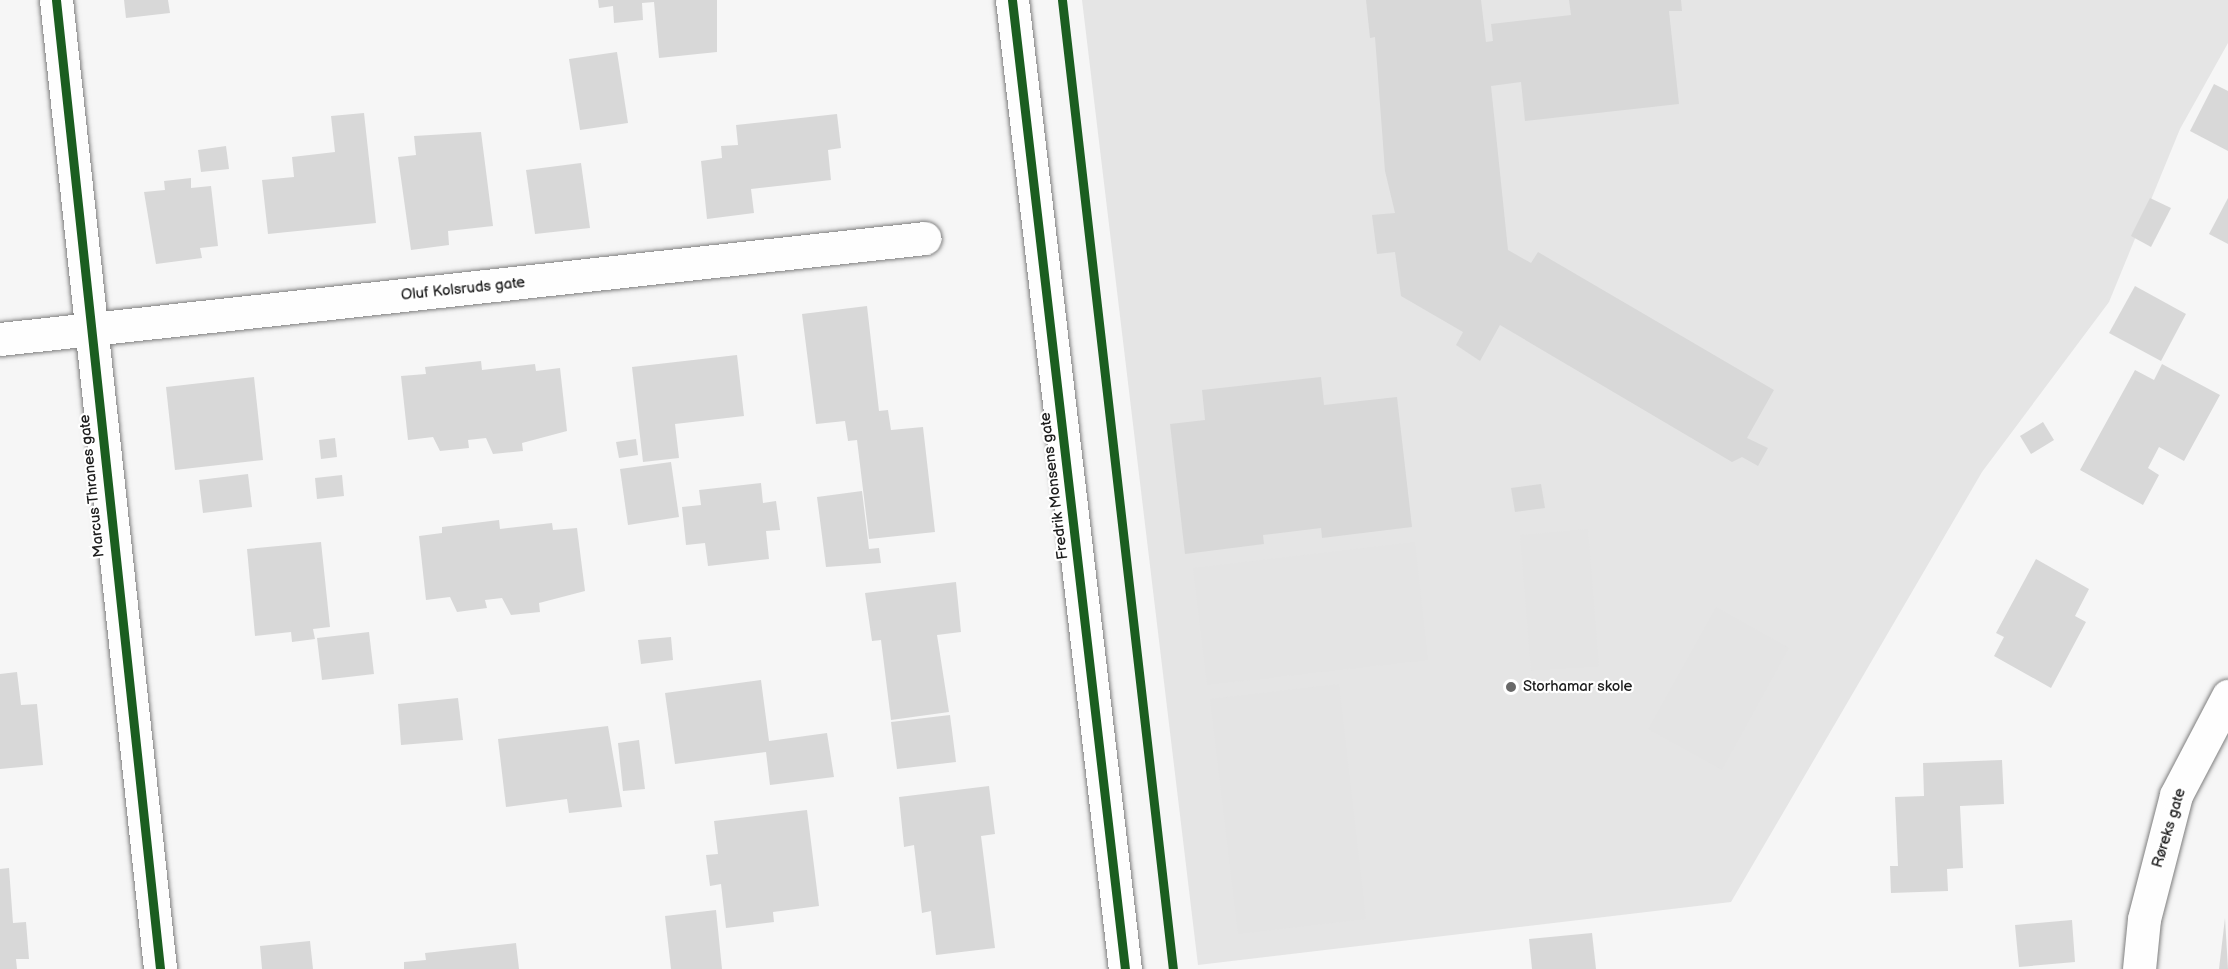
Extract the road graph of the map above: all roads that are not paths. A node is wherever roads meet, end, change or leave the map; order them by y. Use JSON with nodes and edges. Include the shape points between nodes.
{"nodes":[{"id":1,"x":56,"y":0,"type":"edge"},
{"id":2,"x":1012,"y":0,"type":"edge"},
{"id":3,"x":925,"y":238,"type":"dead end"},
{"id":4,"x":89,"y":328,"type":"junction"},
{"id":5,"x":0,"y":339,"type":"edge"},
{"id":6,"x":2228,"y":696,"type":"edge"},
{"id":7,"x":160,"y":969,"type":"edge"},
{"id":8,"x":1125,"y":969,"type":"edge"},
{"id":9,"x":2139,"y":969,"type":"edge"}],
"edges":[{"from":1,"to":4,"type":"street","name":"Marcus Thranes gate"},
{"from":2,"to":8,"type":"street","name":"Fredrik Monsens gate"},
{"from":3,"to":4,"type":"street","name":"Oluf Kolsruds gate"},
{"from":4,"to":5,"type":"street","name":"Oluf Kolsruds gate"},
{"from":4,"to":7,"type":"street","name":"Marcus Thranes gate"},
{"from":6,"to":9,"type":"street","name":"Røreks gate","via":[[2176,795],[2144,919]]}]}
